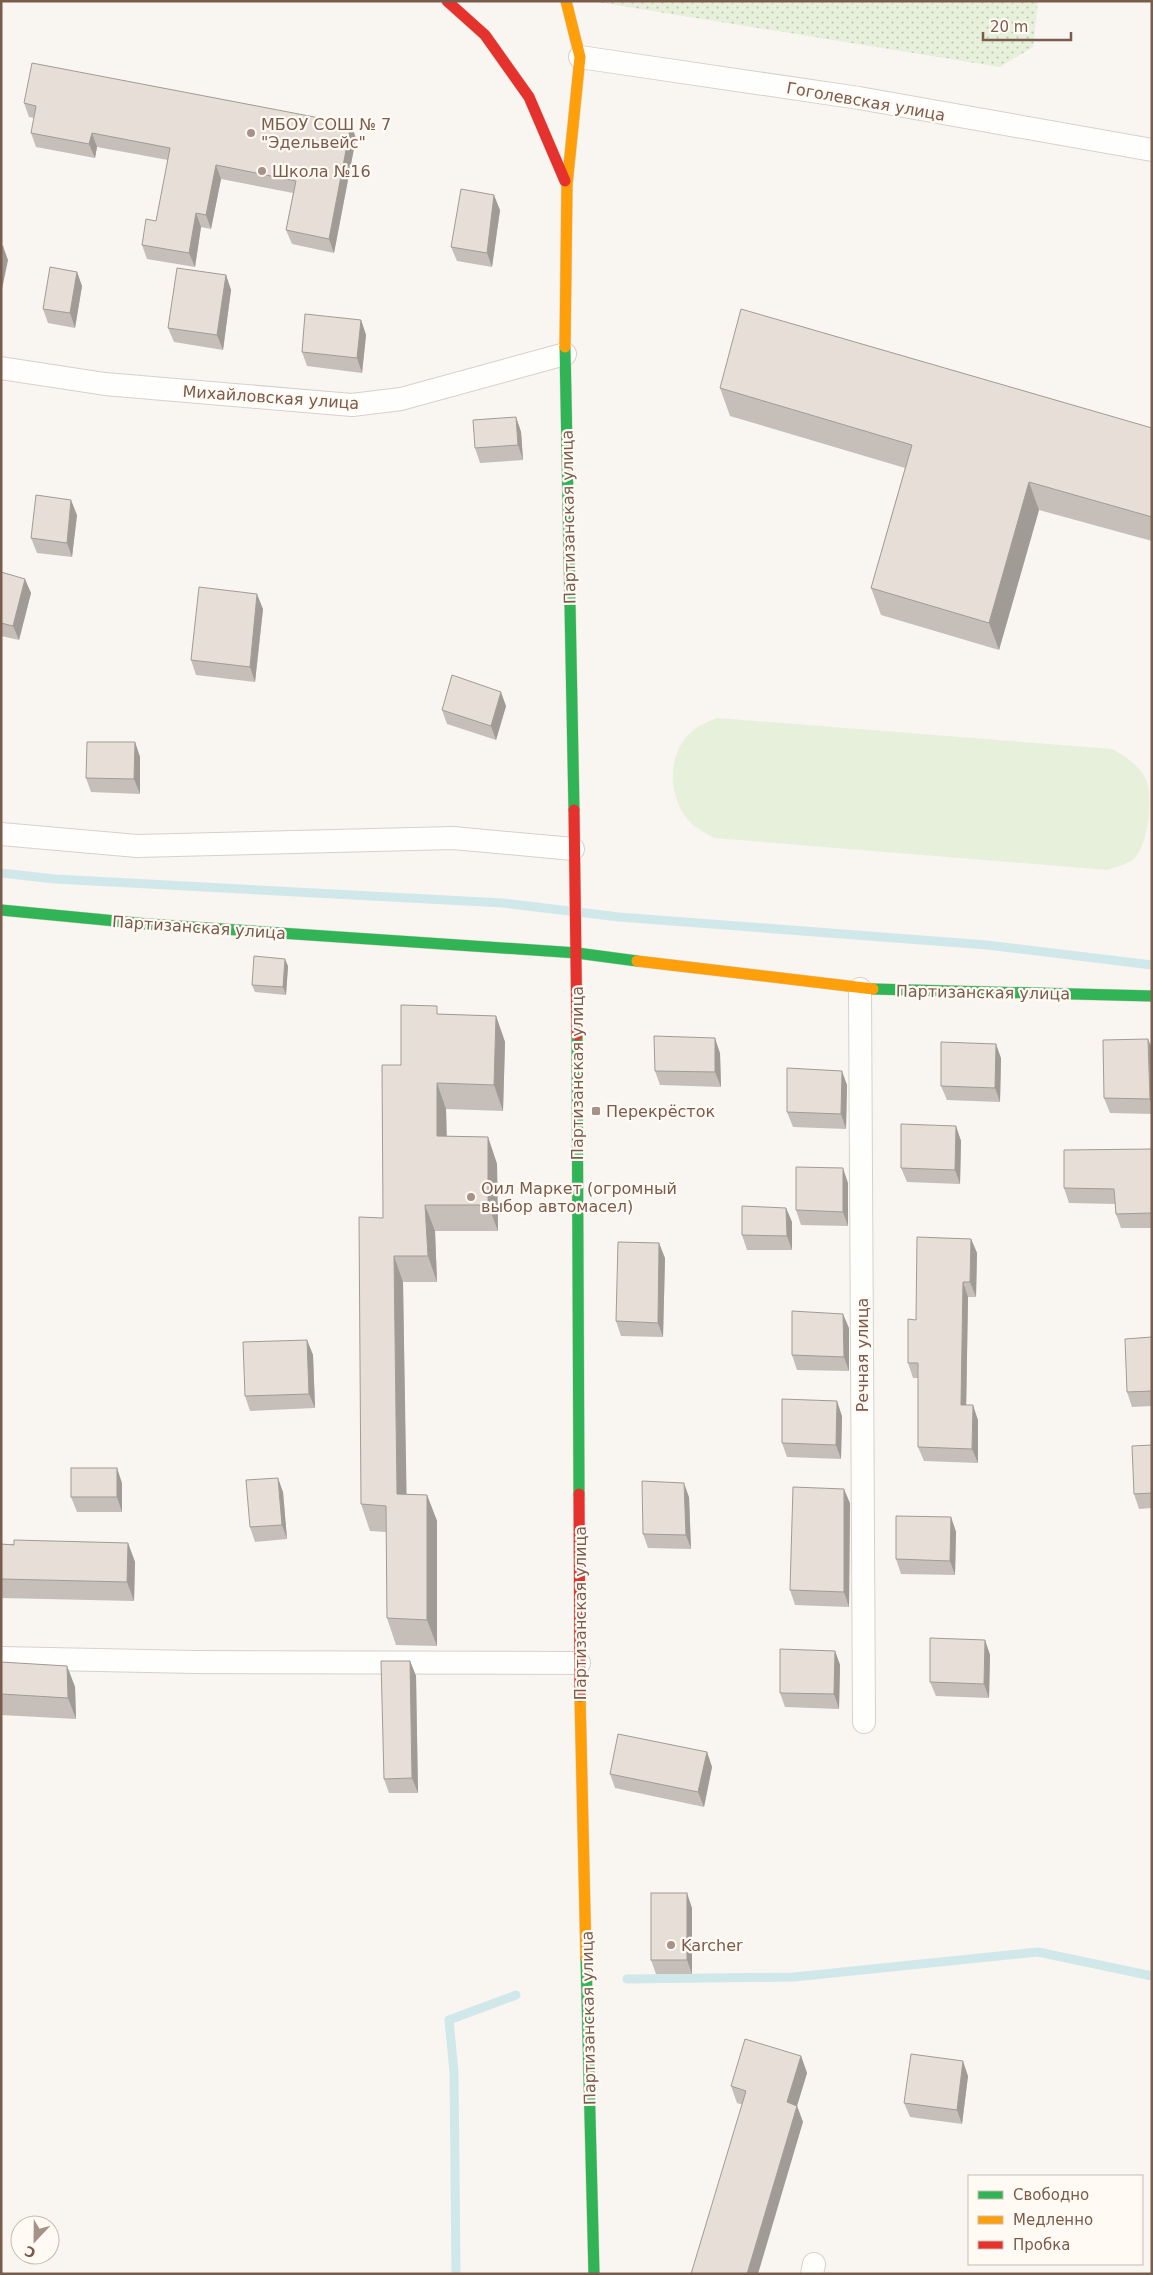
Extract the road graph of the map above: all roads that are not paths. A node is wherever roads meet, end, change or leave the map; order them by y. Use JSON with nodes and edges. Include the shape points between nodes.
{"nodes":[{"id":1,"x":447,"y":1,"type":"edge"},
{"id":2,"x":566,"y":1,"type":"edge"},
{"id":3,"x":580,"y":57,"type":"junction"},
{"id":4,"x":1152,"y":150,"type":"edge"},
{"id":5,"x":567,"y":185,"type":"junction"},
{"id":6,"x":565,"y":354,"type":"junction"},
{"id":7,"x":1,"y":368,"type":"edge"},
{"id":8,"x":1,"y":834,"type":"edge"},
{"id":9,"x":574,"y":859,"type":"junction"},
{"id":10,"x":1,"y":910,"type":"edge"},
{"id":11,"x":576,"y":953,"type":"junction"},
{"id":12,"x":860,"y":989,"type":"junction"},
{"id":13,"x":1152,"y":996,"type":"edge"},
{"id":14,"x":1,"y":1658,"type":"edge"},
{"id":15,"x":579,"y":1663,"type":"junction"},
{"id":16,"x":864,"y":1722,"type":"dead end"},
{"id":17,"x":594,"y":2274,"type":"edge"}],
"edges":[{"from":1,"to":5,"type":"main road","name":"Партизанская улица","via":[[485,35],[529,97]]},
{"from":2,"to":3,"type":"main road","name":"Партизанская улица"},
{"from":3,"to":4,"type":"street","name":"Гоголевская улица","via":[[859,98]]},
{"from":3,"to":5,"type":"main road","name":"Партизанская улица"},
{"from":5,"to":6,"type":"main road","name":"Партизанская улица"},
{"from":6,"to":7,"type":"street","name":"Михайловская улица","via":[[400,399],[352,405],[105,384]]},
{"from":6,"to":9,"type":"main road","name":"Партизанская улица"},
{"from":8,"to":9,"type":"street","via":[[137,846],[453,838]]},
{"from":9,"to":11,"type":"main road","name":"Партизанская улица"},
{"from":10,"to":11,"type":"main road","name":"Партизанская улица","via":[[147,924]]},
{"from":11,"to":12,"type":"main road","name":"Партизанская улица"},
{"from":11,"to":15,"type":"main road","name":"Партизанская улица"},
{"from":12,"to":13,"type":"main road","name":"Партизанская улица"},
{"from":12,"to":16,"type":"street","name":"Речная улица"},
{"from":14,"to":15,"type":"street"},
{"from":15,"to":17,"type":"main road","name":"Партизанская улица"}]}
